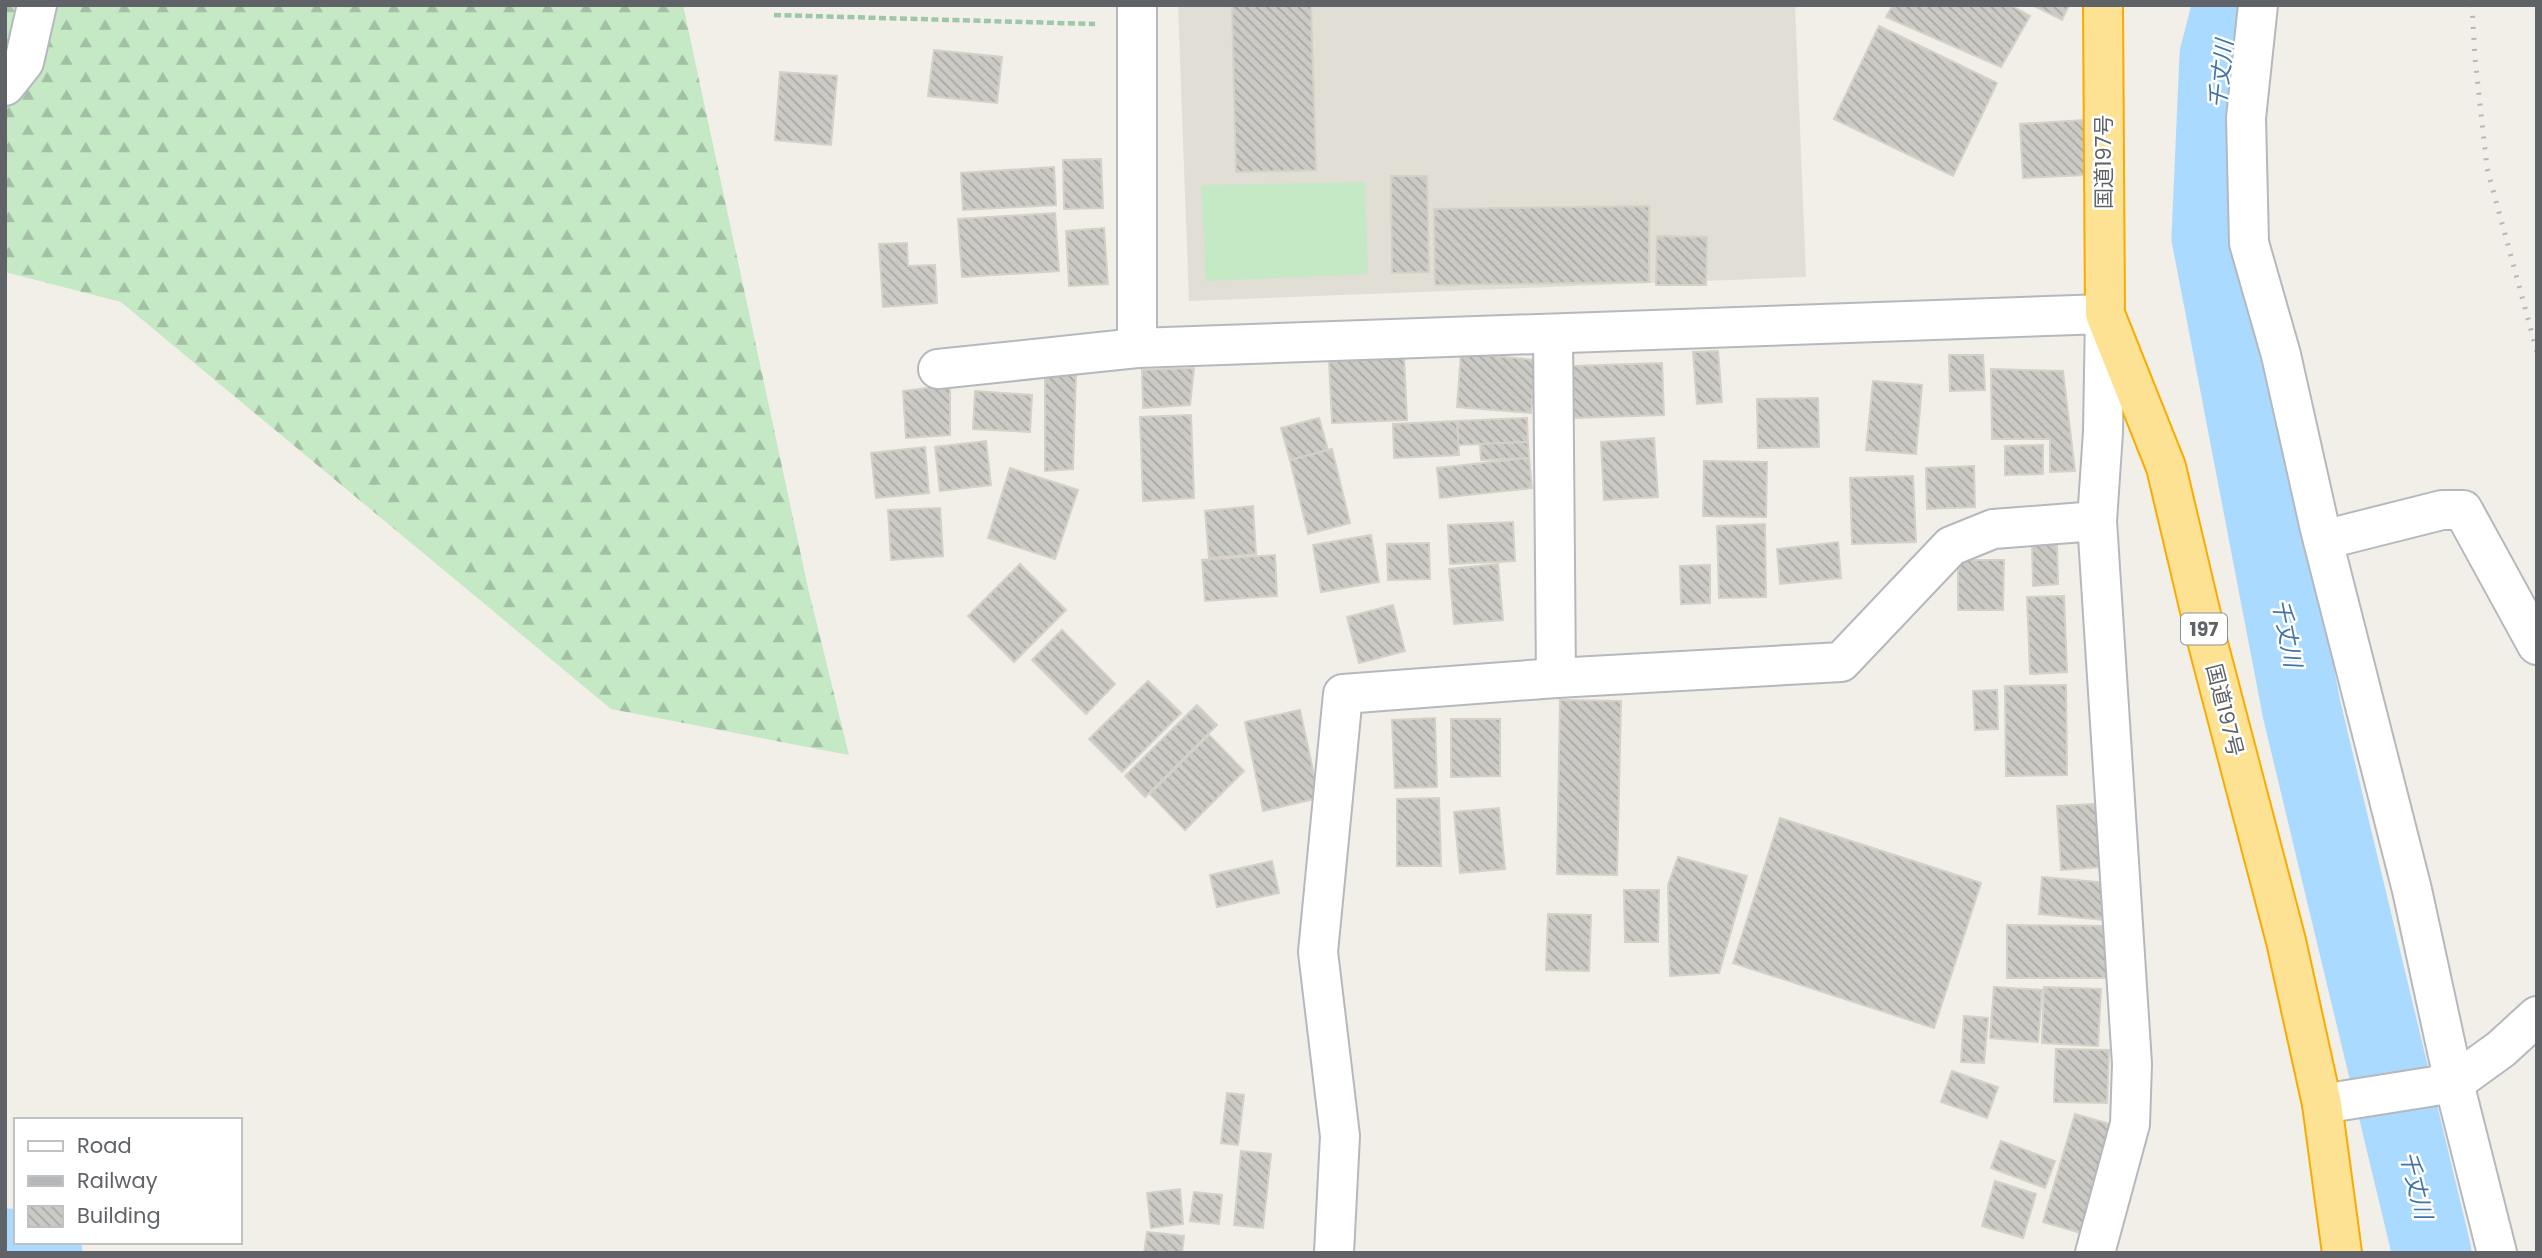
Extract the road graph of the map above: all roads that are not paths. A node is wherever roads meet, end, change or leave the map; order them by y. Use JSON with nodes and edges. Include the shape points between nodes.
{"nodes":[{"id":1,"x":37,"y":5,"type":"edge"},
{"id":2,"x":2103,"y":5,"type":"edge"},
{"id":3,"x":2122,"y":5,"type":"edge"},
{"id":4,"x":2258,"y":5,"type":"edge"},
{"id":5,"x":1137,"y":15,"type":"edge"},
{"id":6,"x":2102,"y":61,"type":"junction"},
{"id":7,"x":5,"y":86,"type":"edge"},
{"id":8,"x":2105,"y":314,"type":"junction"},
{"id":9,"x":1553,"y":334,"type":"junction"},
{"id":10,"x":1137,"y":348,"type":"junction"},
{"id":11,"x":938,"y":369,"type":"dead end"},
{"id":12,"x":2097,"y":522,"type":"junction"},
{"id":13,"x":2323,"y":540,"type":"junction"},
{"id":14,"x":2537,"y":645,"type":"edge"},
{"id":15,"x":1556,"y":678,"type":"junction"},
{"id":16,"x":2537,"y":1016,"type":"edge"},
{"id":17,"x":2452,"y":1083,"type":"junction"},
{"id":18,"x":2333,"y":1102,"type":"junction"},
{"id":19,"x":1334,"y":1253,"type":"edge"},
{"id":20,"x":2095,"y":1253,"type":"edge"},
{"id":21,"x":2342,"y":1253,"type":"edge"},
{"id":22,"x":2497,"y":1253,"type":"edge"}],
"edges":[{"from":1,"to":7,"type":"street","via":[[24,62]]},
{"from":2,"to":6,"type":"highway","name":"国道197号","number":"197"},
{"from":3,"to":6,"type":"street"},
{"from":4,"to":13,"type":"street","via":[[2246,118],[2249,243],[2281,355]]},
{"from":5,"to":10,"type":"street"},
{"from":6,"to":8,"type":"highway","name":"国道197号","number":"197"},
{"from":8,"to":9,"type":"street"},
{"from":8,"to":12,"type":"street"},
{"from":8,"to":18,"type":"highway","name":"国道197号","number":"197","via":[[2166,467],[2207,640]]},
{"from":9,"to":10,"type":"street"},
{"from":9,"to":15,"type":"street"},
{"from":10,"to":11,"type":"street"},
{"from":12,"to":15,"type":"street","via":[[1993,529],[1951,546],[1841,662]]},
{"from":12,"to":20,"type":"street","via":[[2132,1064],[2130,1124]]},
{"from":13,"to":14,"type":"street","via":[[2442,510],[2463,510]]},
{"from":13,"to":17,"type":"street","via":[[2412,890]]},
{"from":15,"to":19,"type":"street","via":[[1343,694],[1318,952],[1340,1136]]},
{"from":16,"to":17,"type":"street","via":[[2501,1049]]},
{"from":17,"to":18,"type":"street"},
{"from":17,"to":22,"type":"street"},
{"from":18,"to":21,"type":"highway","name":"国道197号","number":"197"}]}
